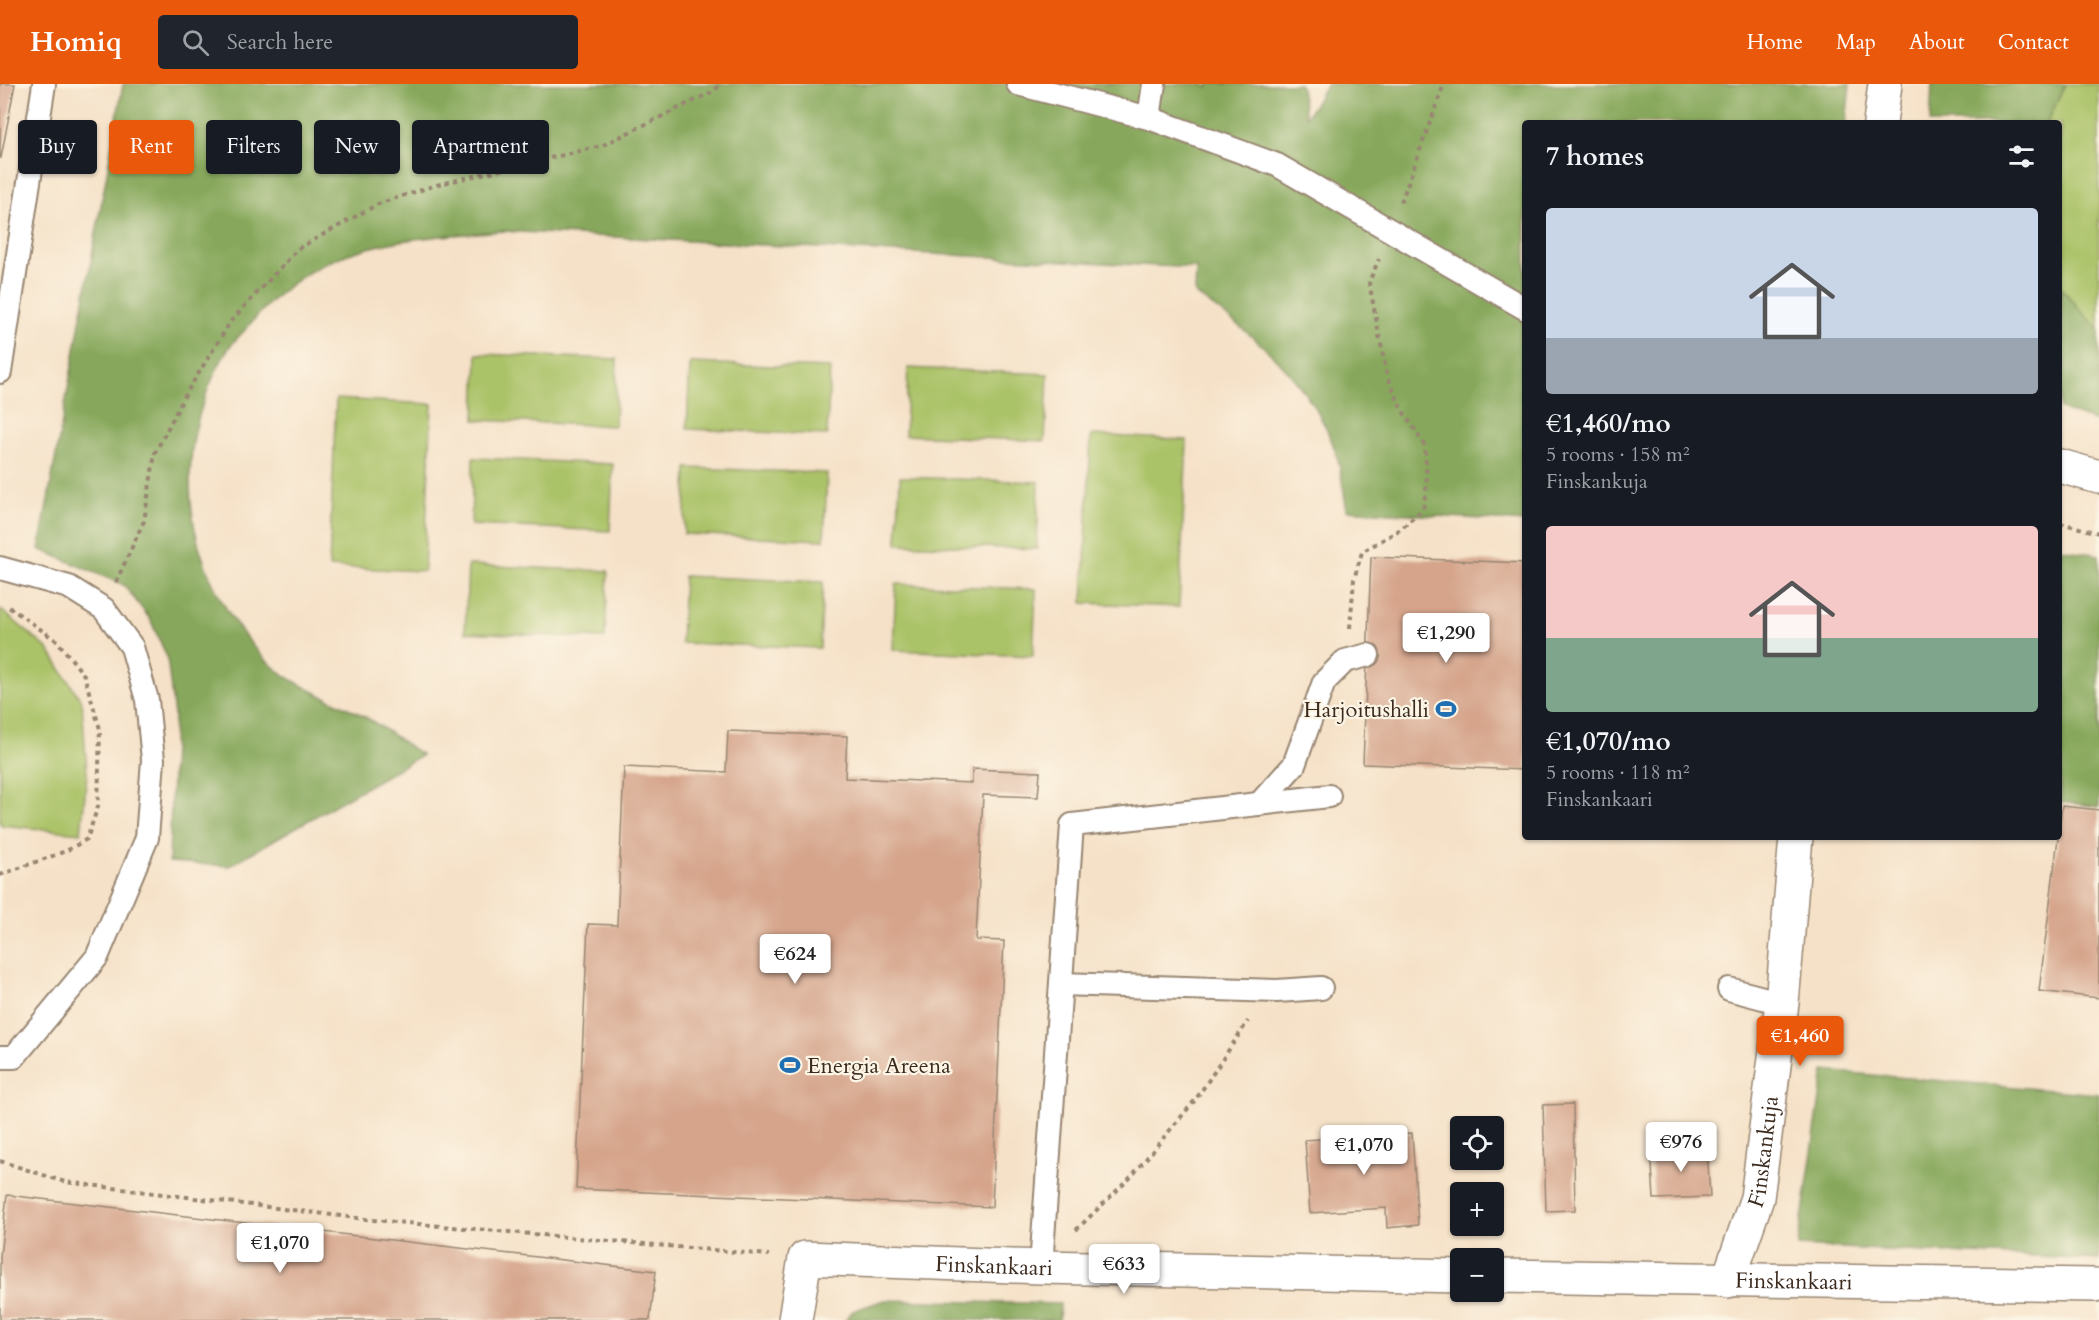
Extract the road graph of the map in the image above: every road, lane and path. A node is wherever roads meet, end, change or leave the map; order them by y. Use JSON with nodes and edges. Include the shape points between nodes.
{"nodes":[{"id":1,"x":44,"y":84,"type":"edge"},
{"id":2,"x":722,"y":84,"type":"edge"},
{"id":3,"x":1018,"y":84,"type":"edge"},
{"id":4,"x":1154,"y":84,"type":"edge"},
{"id":5,"x":1444,"y":84,"type":"edge"},
{"id":6,"x":1885,"y":84,"type":"edge"},
{"id":7,"x":1149,"y":118,"type":"junction"},
{"id":8,"x":1880,"y":120,"type":"edge"},
{"id":9,"x":1390,"y":229,"type":"junction"},
{"id":10,"x":1522,"y":307,"type":"edge"},
{"id":11,"x":0,"y":372,"type":"edge"},
{"id":12,"x":2062,"y":467,"type":"edge"},
{"id":13,"x":2099,"y":477,"type":"edge"},
{"id":14,"x":2062,"y":524,"type":"edge"},
{"id":15,"x":2099,"y":533,"type":"edge"},
{"id":16,"x":0,"y":568,"type":"edge"},
{"id":17,"x":0,"y":601,"type":"edge"},
{"id":18,"x":104,"y":609,"type":"junction"},
{"id":19,"x":1368,"y":655,"type":"dead end"},
{"id":20,"x":1333,"y":674,"type":"junction"},
{"id":21,"x":1329,"y":796,"type":"dead end"},
{"id":22,"x":1259,"y":804,"type":"junction"},
{"id":23,"x":1796,"y":840,"type":"edge"},
{"id":24,"x":0,"y":875,"type":"edge"},
{"id":25,"x":1061,"y":984,"type":"junction"},
{"id":26,"x":1321,"y":988,"type":"dead end"},
{"id":27,"x":1729,"y":989,"type":"dead end"},
{"id":28,"x":1277,"y":991,"type":"junction"},
{"id":29,"x":1782,"y":1003,"type":"junction"},
{"id":30,"x":0,"y":1057,"type":"edge"},
{"id":31,"x":0,"y":1161,"type":"edge"},
{"id":32,"x":806,"y":1258,"type":"junction"},
{"id":33,"x":1041,"y":1268,"type":"junction"},
{"id":34,"x":1450,"y":1276,"type":"edge"},
{"id":35,"x":1504,"y":1276,"type":"edge"},
{"id":36,"x":1728,"y":1281,"type":"junction"},
{"id":37,"x":2095,"y":1285,"type":"dead end"},
{"id":38,"x":795,"y":1320,"type":"edge"}],
"edges":[{"from":1,"to":11,"type":"lane"},
{"from":2,"to":18,"type":"path","via":[[601,146],[436,185],[378,204],[299,248],[231,321],[185,395],[155,453],[144,521]]},
{"from":3,"to":7,"type":"lane"},
{"from":4,"to":7,"type":"lane"},
{"from":5,"to":9,"type":"path"},
{"from":6,"to":8,"type":"street"},
{"from":7,"to":9,"type":"lane","via":[[1277,165]]},
{"from":9,"to":10,"type":"lane"},
{"from":9,"to":20,"type":"path","via":[[1369,282],[1388,375],[1401,408],[1425,446],[1427,484],[1423,509],[1401,529],[1362,552],[1354,579],[1350,630]]},
{"from":12,"to":13,"type":"street"},
{"from":14,"to":15,"type":"path"},
{"from":16,"to":18,"type":"lane","via":[[69,587]]},
{"from":17,"to":24,"type":"path","via":[[57,640],[84,675],[100,729],[98,806],[87,839],[66,851]]},
{"from":18,"to":30,"type":"lane","via":[[132,647],[147,700],[153,760],[147,838],[97,957],[15,1058]]},
{"from":19,"to":20,"type":"lane","via":[[1345,661]]},
{"from":20,"to":22,"type":"lane","via":[[1324,682],[1294,765]]},
{"from":21,"to":22,"type":"lane"},
{"from":22,"to":25,"type":"lane","via":[[1072,825]]},
{"from":23,"to":29,"type":"street","name":"Finskankuja"},
{"from":25,"to":28,"type":"lane"},
{"from":25,"to":33,"type":"lane"},
{"from":26,"to":28,"type":"lane"},
{"from":27,"to":29,"type":"lane"},
{"from":28,"to":33,"type":"path","via":[[1250,1018],[1196,1099],[1130,1178],[1090,1214]]},
{"from":29,"to":36,"type":"street","name":"Finskankuja","via":[[1757,1198]]},
{"from":31,"to":32,"type":"path","via":[[65,1182],[374,1220]]},
{"from":32,"to":33,"type":"street","name":"Finskankaari"},
{"from":32,"to":38,"type":"street"},
{"from":33,"to":34,"type":"street","name":"Finskankaari"},
{"from":35,"to":36,"type":"street","name":"Finskankaari"},
{"from":36,"to":37,"type":"street","name":"Finskankaari"}]}
